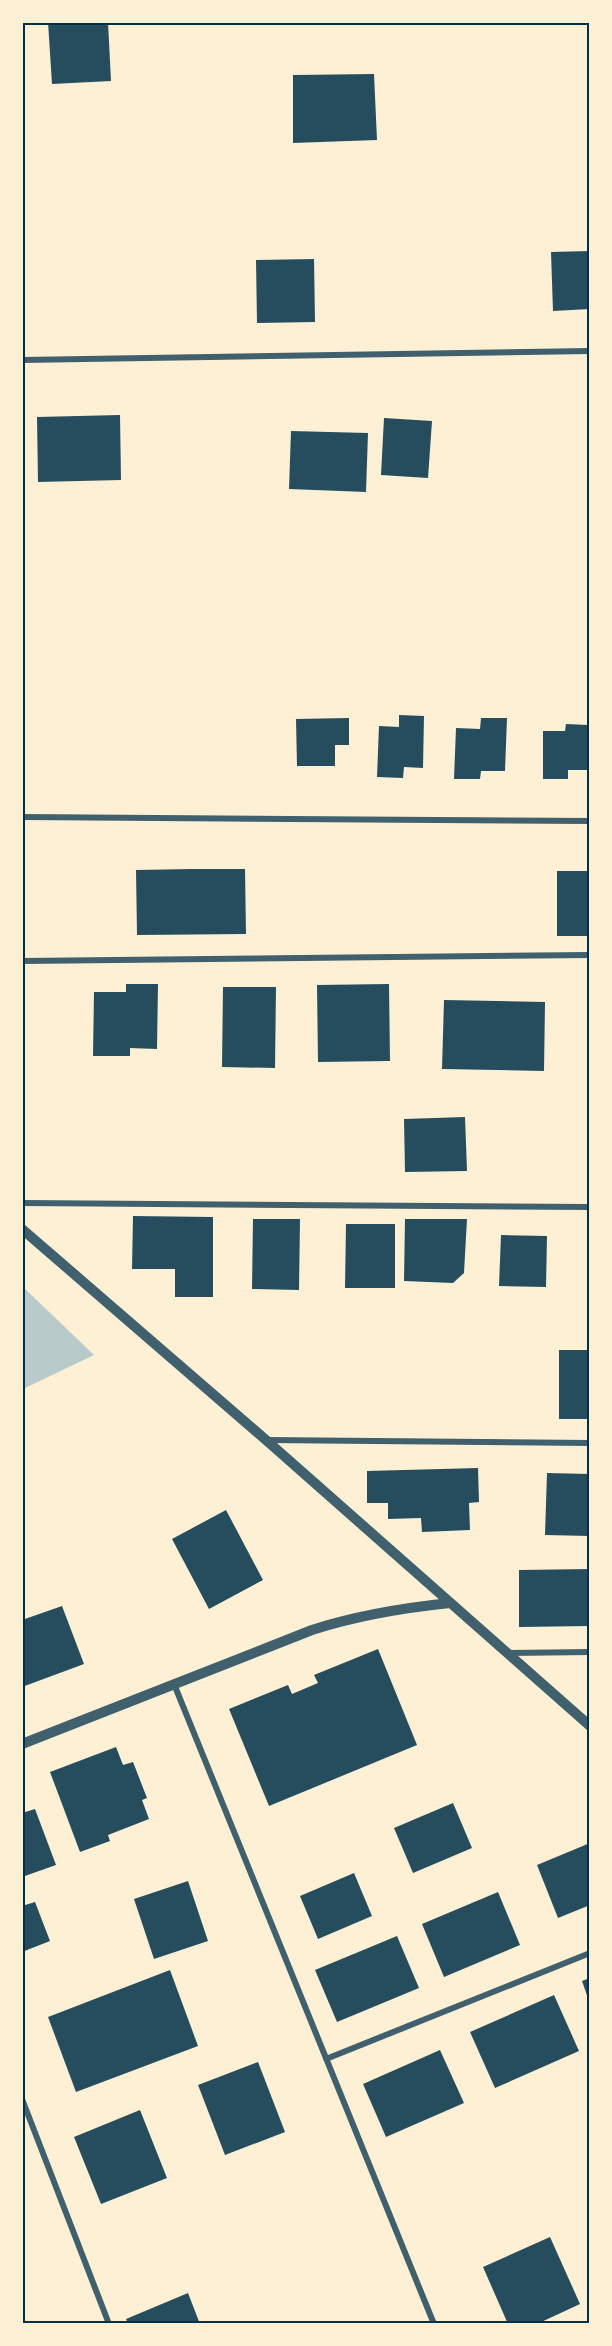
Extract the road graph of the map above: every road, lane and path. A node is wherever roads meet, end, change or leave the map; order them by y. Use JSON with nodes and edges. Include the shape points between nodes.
{"nodes":[{"id":1,"x":590,"y":351,"type":"edge"},
{"id":2,"x":22,"y":360,"type":"edge"},
{"id":3,"x":22,"y":817,"type":"edge"},
{"id":4,"x":590,"y":821,"type":"edge"},
{"id":5,"x":590,"y":955,"type":"edge"},
{"id":6,"x":22,"y":961,"type":"edge"},
{"id":7,"x":22,"y":1203,"type":"edge"},
{"id":8,"x":590,"y":1207,"type":"edge"},
{"id":9,"x":22,"y":1229,"type":"edge"},
{"id":10,"x":266,"y":1440,"type":"junction"},
{"id":11,"x":590,"y":1443,"type":"edge"},
{"id":12,"x":450,"y":1603,"type":"junction"},
{"id":13,"x":590,"y":1652,"type":"edge"},
{"id":14,"x":509,"y":1653,"type":"junction"},
{"id":15,"x":174,"y":1684,"type":"junction"},
{"id":16,"x":590,"y":1726,"type":"edge"},
{"id":17,"x":22,"y":1744,"type":"edge"},
{"id":18,"x":590,"y":1953,"type":"edge"},
{"id":19,"x":326,"y":2059,"type":"junction"},
{"id":20,"x":22,"y":2098,"type":"edge"},
{"id":21,"x":109,"y":2324,"type":"edge"},
{"id":22,"x":434,"y":2324,"type":"edge"}],
"edges":[{"from":1,"to":2,"type":"street"},
{"from":3,"to":4,"type":"street"},
{"from":5,"to":6,"type":"street"},
{"from":7,"to":8,"type":"street"},
{"from":9,"to":10,"type":"street"},
{"from":10,"to":11,"type":"street"},
{"from":10,"to":12,"type":"street"},
{"from":12,"to":14,"type":"street"},
{"from":12,"to":15,"type":"street","via":[[346,1619]]},
{"from":13,"to":14,"type":"street"},
{"from":14,"to":16,"type":"street"},
{"from":15,"to":17,"type":"street"},
{"from":15,"to":19,"type":"street"},
{"from":18,"to":19,"type":"street"},
{"from":19,"to":22,"type":"street"},
{"from":20,"to":21,"type":"street"}]}
